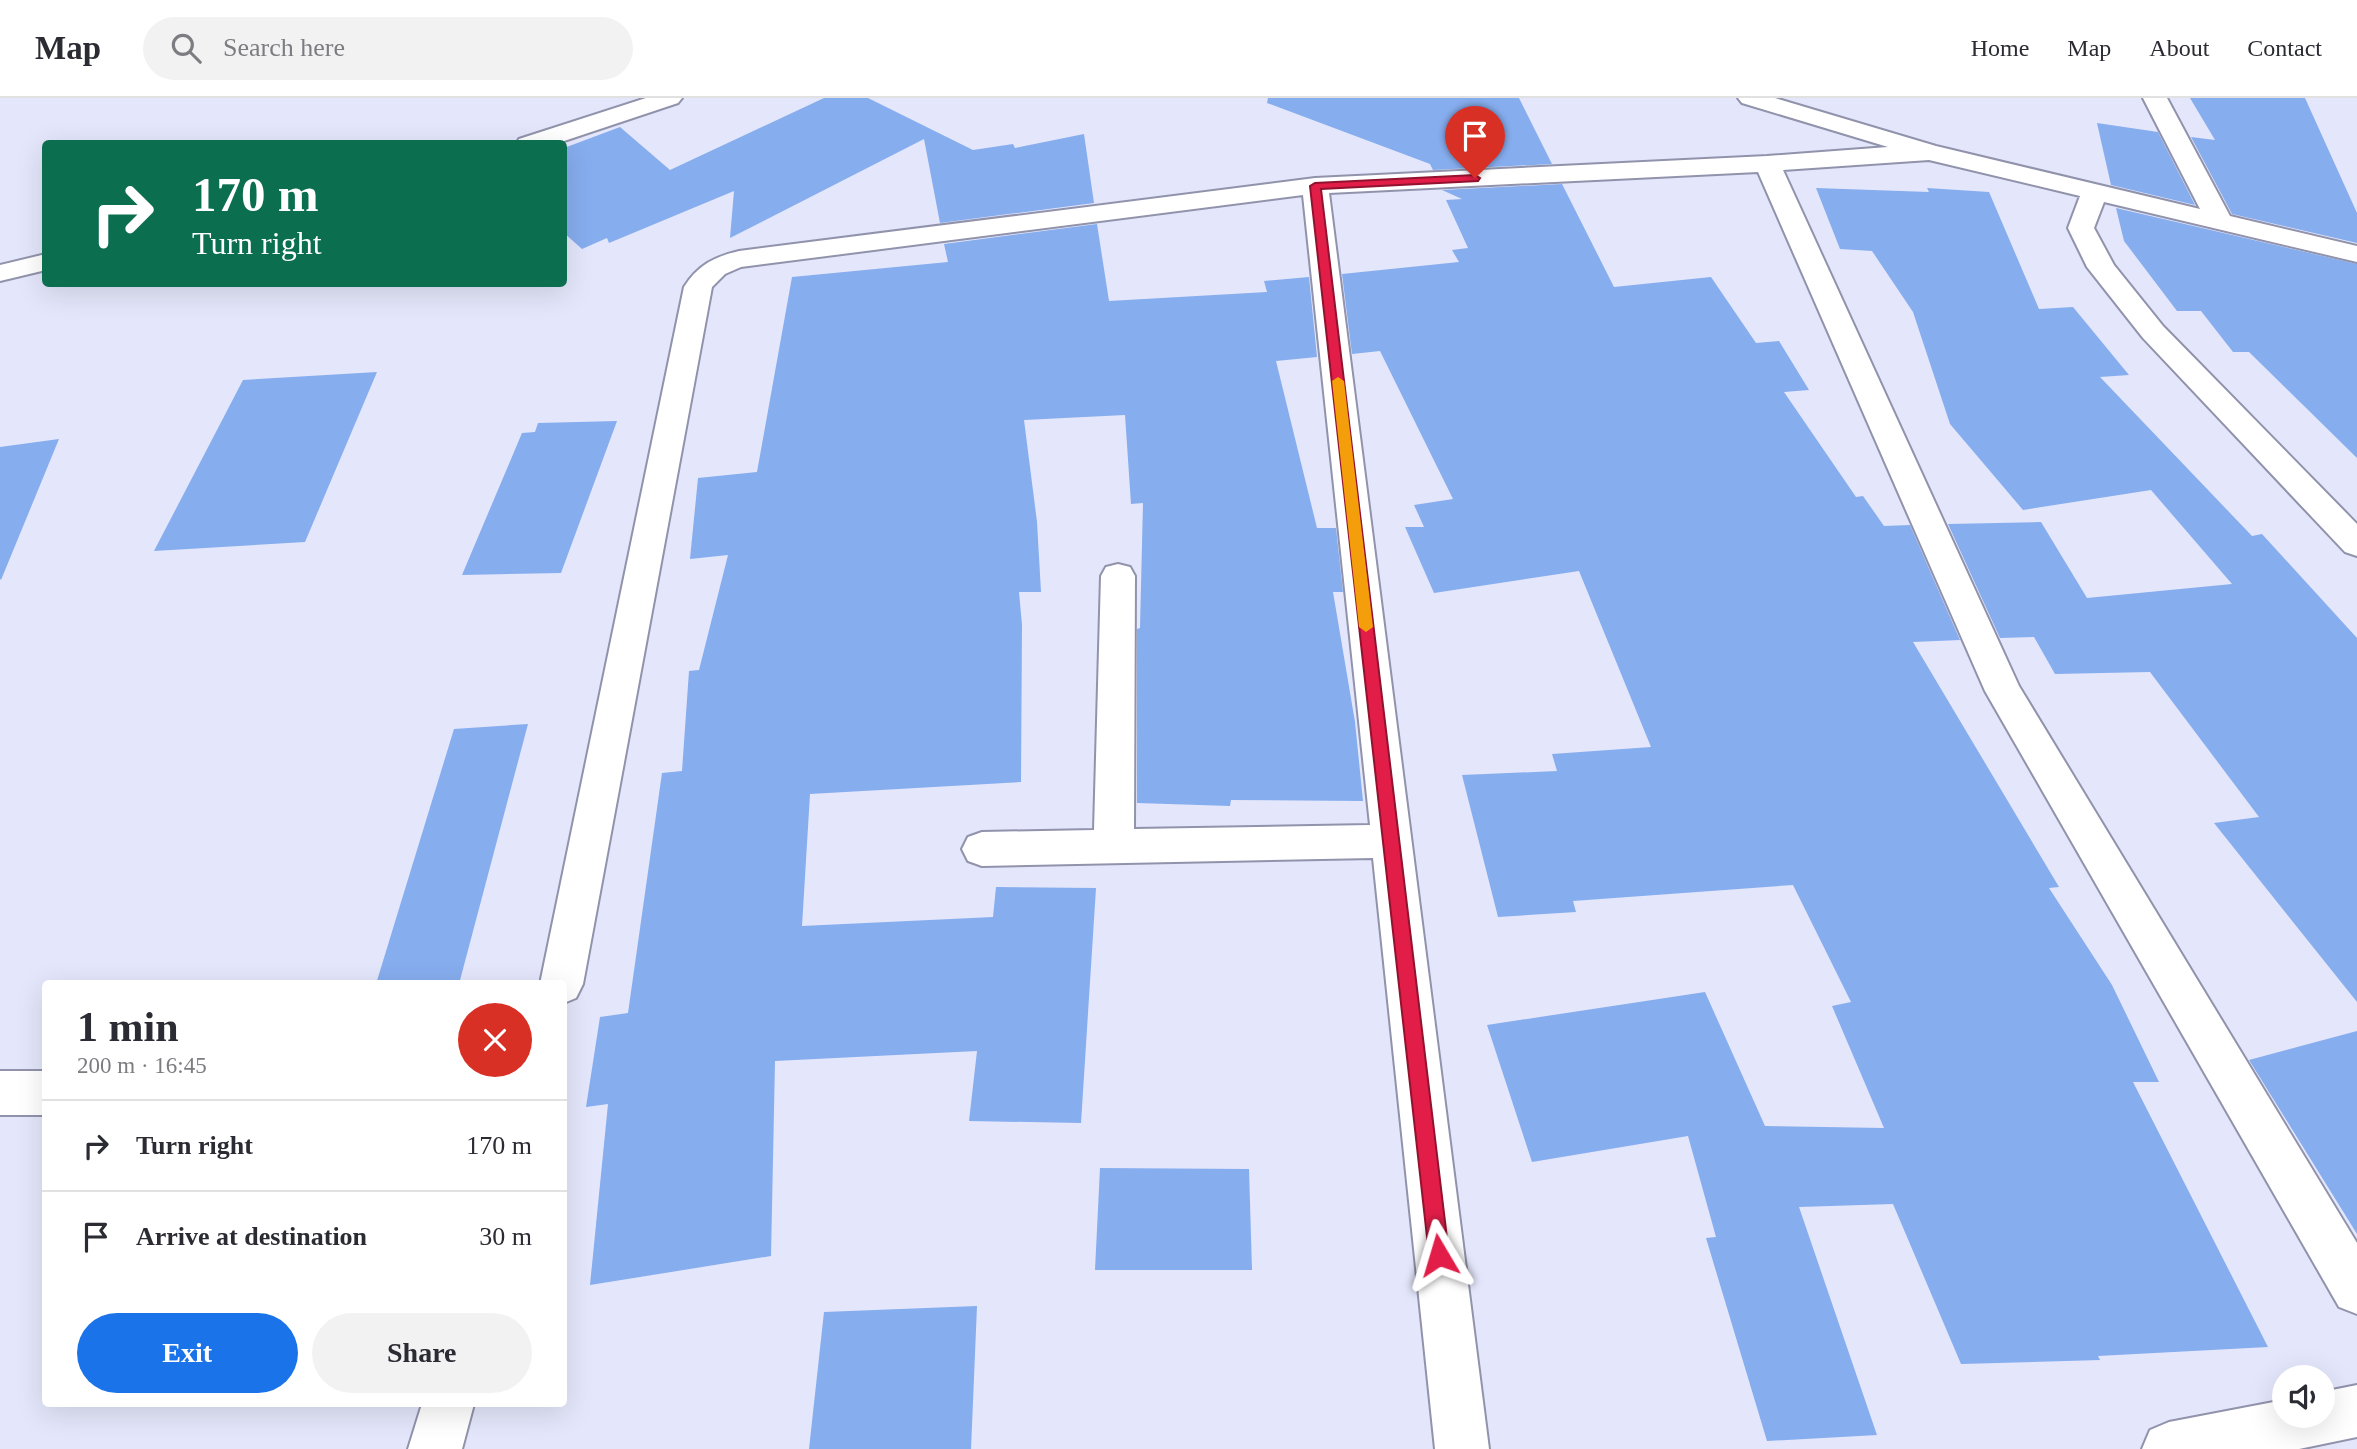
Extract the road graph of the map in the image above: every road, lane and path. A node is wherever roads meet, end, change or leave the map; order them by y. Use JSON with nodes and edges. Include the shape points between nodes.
{"nodes":[{"id":1,"x":670,"y":98,"type":"edge"},
{"id":2,"x":1750,"y":98,"type":"edge"},
{"id":3,"x":2155,"y":98,"type":"edge"},
{"id":4,"x":540,"y":140,"type":"edge"},
{"id":5,"x":1929,"y":152,"type":"junction"},
{"id":6,"x":1767,"y":164,"type":"junction"},
{"id":7,"x":1315,"y":186,"type":"junction"},
{"id":8,"x":2094,"y":193,"type":"junction"},
{"id":9,"x":2219,"y":220,"type":"junction"},
{"id":10,"x":2357,"y":254,"type":"edge"},
{"id":11,"x":42,"y":263,"type":"edge"},
{"id":12,"x":0,"y":273,"type":"edge"},
{"id":13,"x":2357,"y":544,"type":"edge"},
{"id":14,"x":1118,"y":576,"type":"dead end"},
{"id":15,"x":1391,"y":841,"type":"junction"},
{"id":16,"x":1114,"y":847,"type":"junction"},
{"id":17,"x":982,"y":849,"type":"dead end"},
{"id":18,"x":562,"y":980,"type":"edge"},
{"id":19,"x":0,"y":1093,"type":"edge"},
{"id":20,"x":42,"y":1093,"type":"edge"},
{"id":21,"x":2357,"y":1289,"type":"edge"},
{"id":22,"x":447,"y":1407,"type":"edge"},
{"id":23,"x":2357,"y":1411,"type":"edge"},
{"id":24,"x":435,"y":1449,"type":"edge"},
{"id":25,"x":1462,"y":1449,"type":"edge"},
{"id":26,"x":2169,"y":1449,"type":"edge"}],
"edges":[{"from":1,"to":4,"type":"street"},
{"from":2,"to":5,"type":"street"},
{"from":3,"to":9,"type":"street"},
{"from":5,"to":6,"type":"street"},
{"from":5,"to":8,"type":"street"},
{"from":6,"to":7,"type":"street"},
{"from":6,"to":21,"type":"street","via":[[2003,691]]},
{"from":7,"to":15,"type":"street"},
{"from":7,"to":18,"type":"street","via":[[739,259],[705,274],[698,287]]},
{"from":8,"to":9,"type":"street"},
{"from":8,"to":13,"type":"street","via":[[2081,228],[2101,267],[2153,332]]},
{"from":9,"to":10,"type":"street"},
{"from":11,"to":12,"type":"street"},
{"from":14,"to":16,"type":"street"},
{"from":15,"to":16,"type":"street"},
{"from":15,"to":25,"type":"street"},
{"from":16,"to":17,"type":"street"},
{"from":19,"to":20,"type":"street"},
{"from":22,"to":24,"type":"street"},
{"from":23,"to":26,"type":"street"}]}
